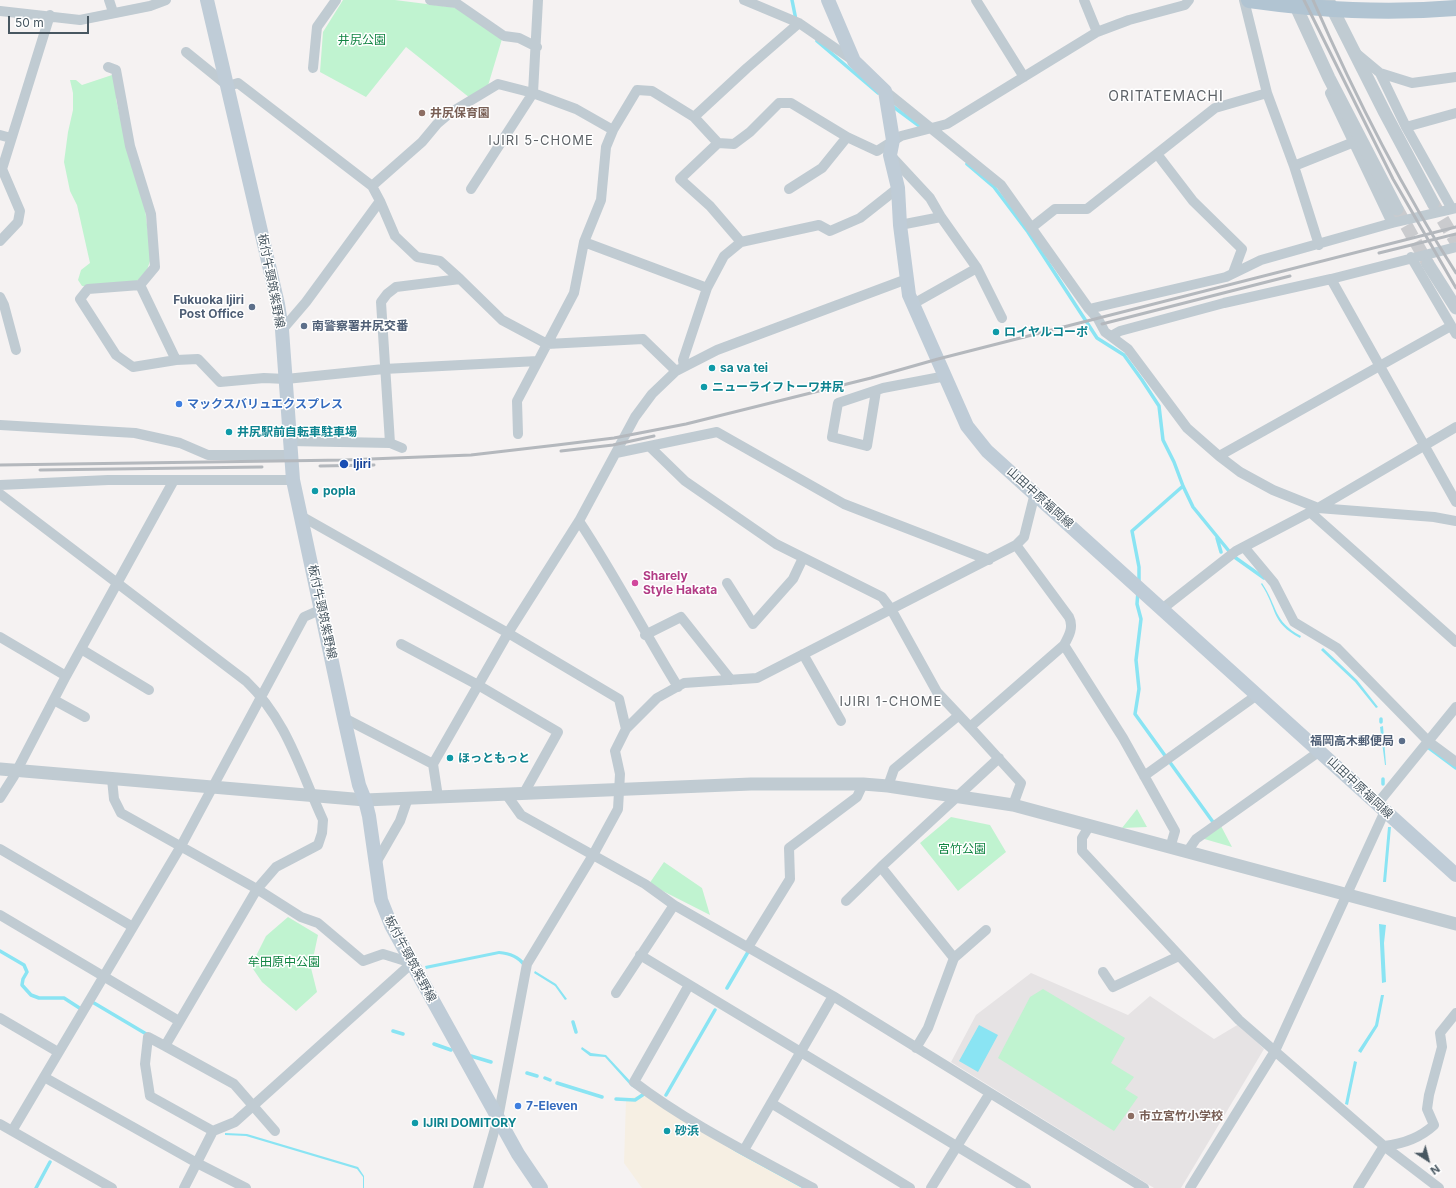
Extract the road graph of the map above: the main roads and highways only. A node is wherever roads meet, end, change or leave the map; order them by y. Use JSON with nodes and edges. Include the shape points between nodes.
{"nodes":[{"id":1,"x":207,"y":0,"type":"edge"},
{"id":2,"x":828,"y":0,"type":"edge"},
{"id":3,"x":1249,"y":0,"type":"edge"},
{"id":4,"x":1294,"y":3,"type":"edge"},
{"id":5,"x":1331,"y":5,"type":"edge"},
{"id":6,"x":1456,"y":8,"type":"edge"},
{"id":7,"x":1456,"y":875,"type":"edge"},
{"id":8,"x":541,"y":1188,"type":"edge"}],
"edges":[{"from":1,"to":8,"type":"main road","name":"板付牛頸筑紫野線","via":[[272,274],[282,330],[293,480],[359,785],[365,800],[377,861],[381,900],[412,963],[498,1118]]},
{"from":2,"to":7,"type":"main road","name":"山田中原福岡線","via":[[854,61],[886,97],[897,138],[890,155],[898,188],[909,295],[967,426],[987,451]]},
{"from":3,"to":4,"type":"main road"},
{"from":4,"to":5,"type":"main road"},
{"from":5,"to":6,"type":"main road","via":[[1377,12]]}]}
